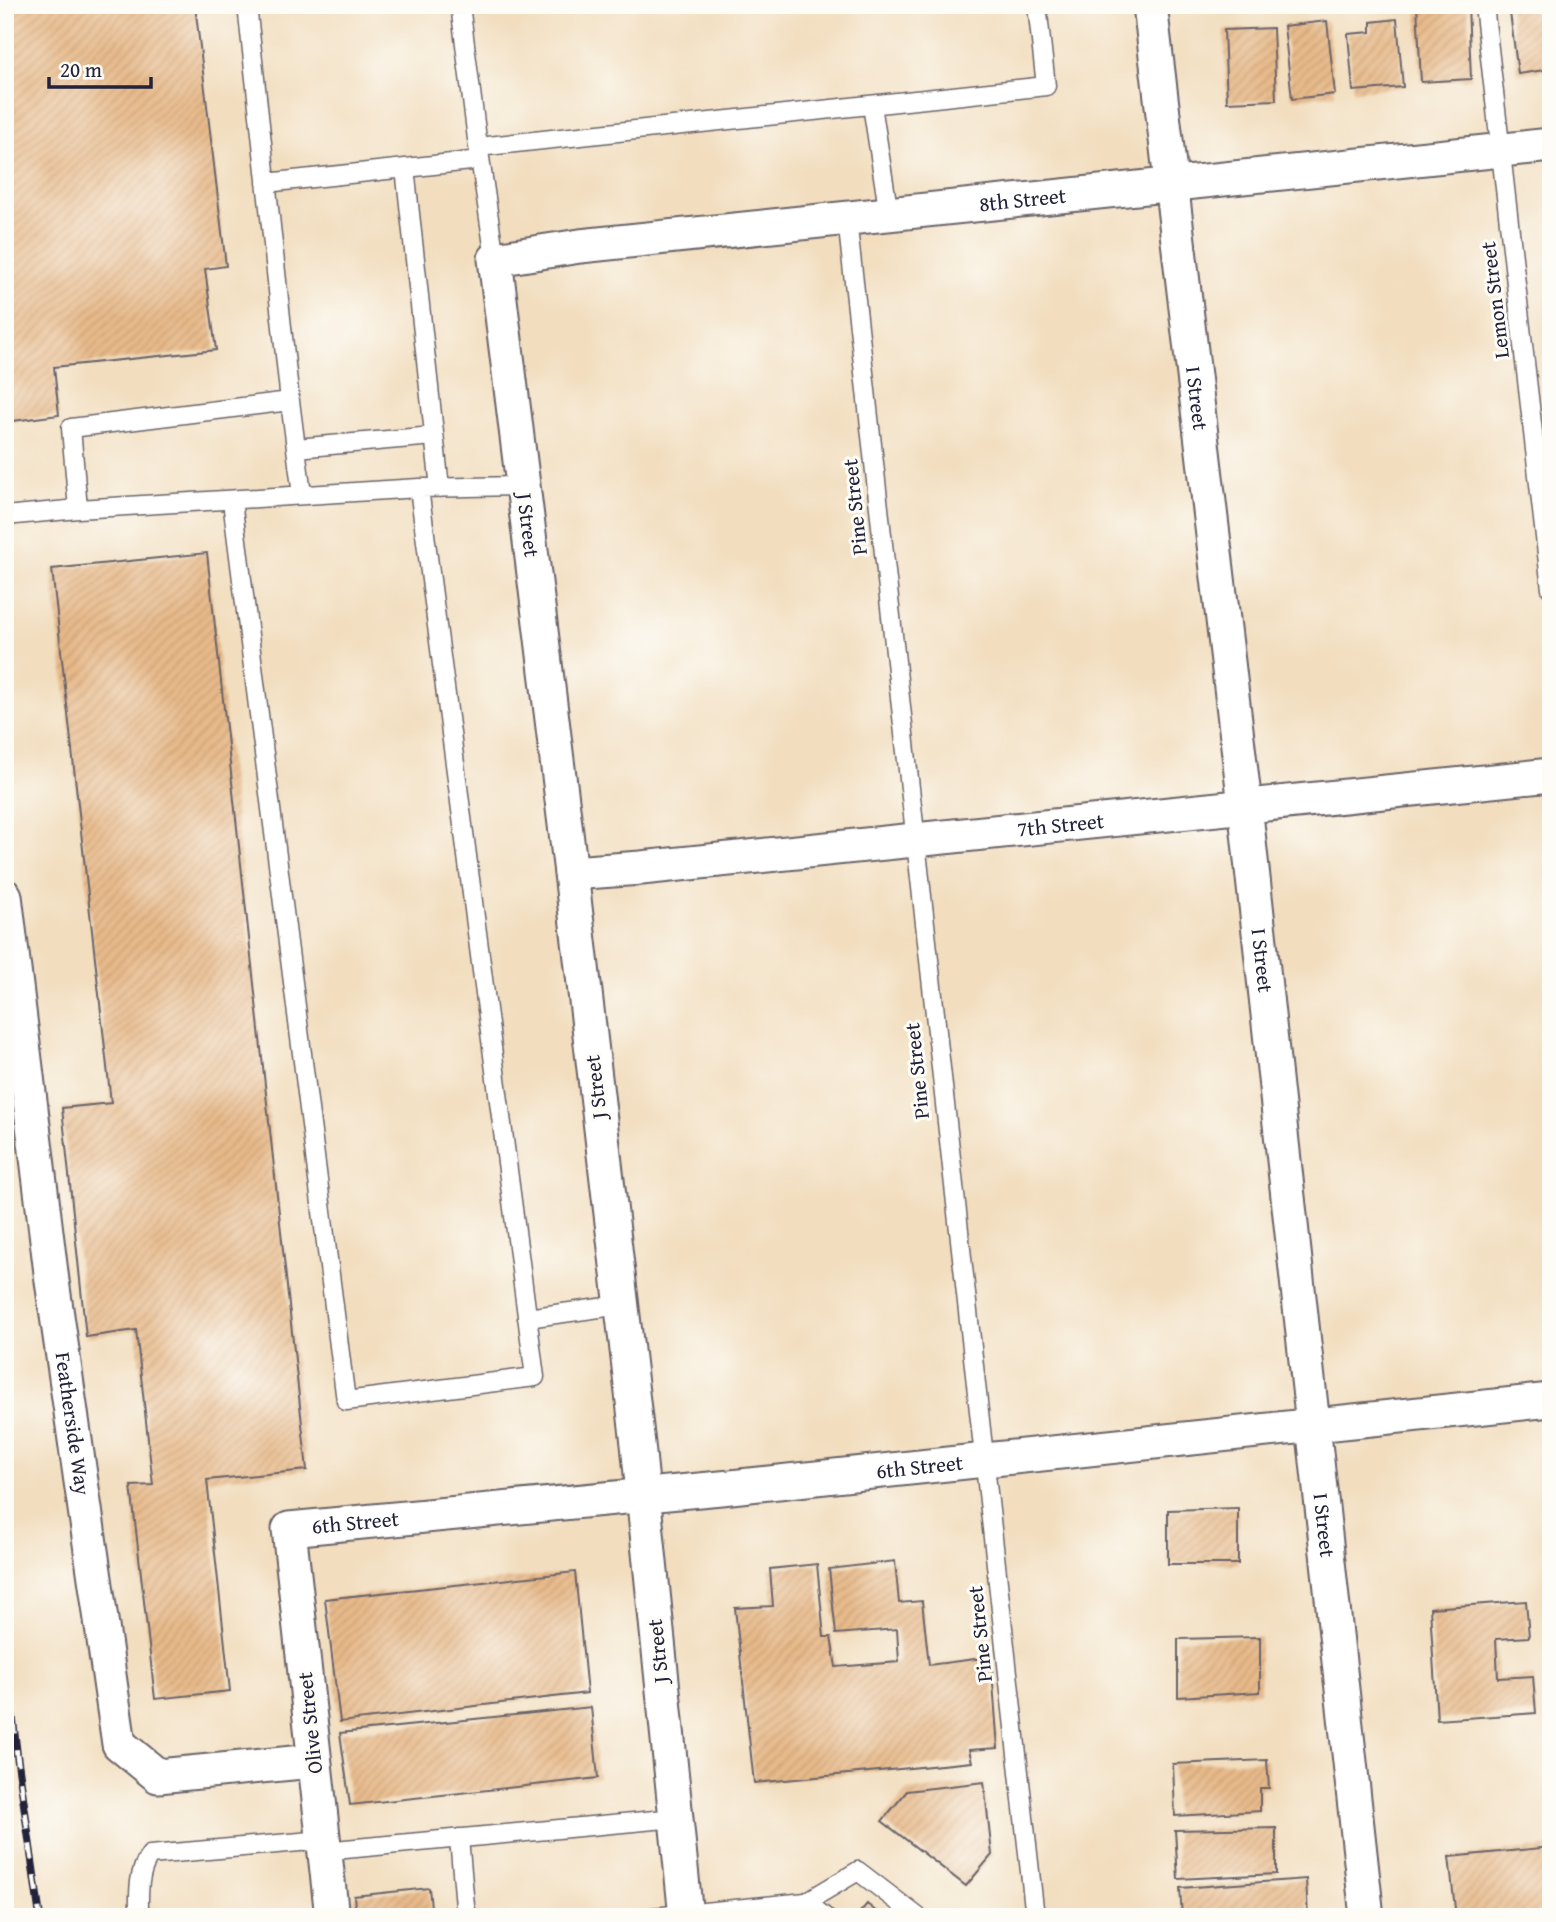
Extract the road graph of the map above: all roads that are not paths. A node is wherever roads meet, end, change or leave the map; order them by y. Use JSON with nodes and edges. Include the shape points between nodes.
{"nodes":[{"id":1,"x":460,"y":5,"type":"edge"},
{"id":2,"x":1037,"y":5,"type":"edge"},
{"id":3,"x":1150,"y":5,"type":"edge"},
{"id":4,"x":1484,"y":5,"type":"edge"},
{"id":5,"x":247,"y":12,"type":"edge"},
{"id":6,"x":872,"y":105,"type":"junction"},
{"id":7,"x":1551,"y":145,"type":"edge"},
{"id":8,"x":1501,"y":151,"type":"junction"},
{"id":9,"x":479,"y":153,"type":"junction"},
{"id":10,"x":405,"y":168,"type":"junction"},
{"id":11,"x":266,"y":183,"type":"junction"},
{"id":12,"x":1171,"y":185,"type":"junction"},
{"id":13,"x":889,"y":215,"type":"junction"},
{"id":14,"x":847,"y":219,"type":"junction"},
{"id":15,"x":495,"y":259,"type":"junction"},
{"id":16,"x":290,"y":401,"type":"junction"},
{"id":17,"x":434,"y":436,"type":"junction"},
{"id":18,"x":296,"y":448,"type":"junction"},
{"id":19,"x":523,"y":486,"type":"junction"},
{"id":20,"x":419,"y":488,"type":"junction"},
{"id":21,"x":440,"y":488,"type":"junction"},
{"id":22,"x":302,"y":495,"type":"junction"},
{"id":23,"x":232,"y":501,"type":"junction"},
{"id":24,"x":78,"y":509,"type":"junction"},
{"id":25,"x":5,"y":516,"type":"edge"},
{"id":26,"x":1551,"y":589,"type":"edge"},
{"id":27,"x":1551,"y":775,"type":"edge"},
{"id":28,"x":1245,"y":805,"type":"junction"},
{"id":29,"x":915,"y":840,"type":"junction"},
{"id":30,"x":571,"y":873,"type":"junction"},
{"id":31,"x":5,"y":896,"type":"edge"},
{"id":32,"x":621,"y":1305,"type":"junction"},
{"id":33,"x":527,"y":1318,"type":"junction"},
{"id":34,"x":1551,"y":1400,"type":"edge"},
{"id":35,"x":1315,"y":1425,"type":"junction"},
{"id":36,"x":984,"y":1461,"type":"junction"},
{"id":37,"x":642,"y":1495,"type":"junction"},
{"id":38,"x":289,"y":1529,"type":"joint"},
{"id":39,"x":313,"y":1761,"type":"junction"},
{"id":40,"x":676,"y":1818,"type":"junction"},
{"id":41,"x":459,"y":1838,"type":"junction"},
{"id":42,"x":323,"y":1845,"type":"junction"},
{"id":43,"x":806,"y":1902,"type":"junction"},
{"id":44,"x":686,"y":1916,"type":"edge"},
{"id":45,"x":139,"y":1917,"type":"edge"},
{"id":46,"x":332,"y":1917,"type":"edge"},
{"id":47,"x":468,"y":1917,"type":"edge"},
{"id":48,"x":653,"y":1917,"type":"edge"},
{"id":49,"x":825,"y":1917,"type":"edge"},
{"id":50,"x":918,"y":1917,"type":"edge"},
{"id":51,"x":1035,"y":1917,"type":"edge"},
{"id":52,"x":1367,"y":1917,"type":"edge"}],
"edges":[{"from":1,"to":9,"type":"lane"},
{"from":2,"to":6,"type":"lane","via":[[1046,86]]},
{"from":3,"to":12,"type":"street","name":"I Street"},
{"from":4,"to":8,"type":"lane","name":"Lemon Street"},
{"from":5,"to":11,"type":"lane"},
{"from":6,"to":9,"type":"lane"},
{"from":6,"to":13,"type":"lane"},
{"from":7,"to":8,"type":"street","name":"8th Street"},
{"from":8,"to":12,"type":"street","name":"8th Street"},
{"from":8,"to":26,"type":"lane","name":"Lemon Street"},
{"from":9,"to":10,"type":"lane"},
{"from":9,"to":15,"type":"lane"},
{"from":10,"to":11,"type":"lane"},
{"from":10,"to":17,"type":"lane"},
{"from":11,"to":16,"type":"lane"},
{"from":12,"to":13,"type":"street","name":"8th Street"},
{"from":12,"to":28,"type":"street","name":"I Street"},
{"from":13,"to":14,"type":"street","name":"8th Street"},
{"from":14,"to":15,"type":"street","name":"8th Street"},
{"from":14,"to":29,"type":"lane","name":"Pine Street"},
{"from":15,"to":19,"type":"street","name":"J Street"},
{"from":16,"to":18,"type":"lane"},
{"from":16,"to":24,"type":"lane","via":[[71,428]]},
{"from":17,"to":18,"type":"lane"},
{"from":17,"to":21,"type":"lane"},
{"from":18,"to":22,"type":"lane"},
{"from":19,"to":21,"type":"lane"},
{"from":19,"to":30,"type":"street","name":"J Street"},
{"from":20,"to":21,"type":"lane"},
{"from":20,"to":22,"type":"lane"},
{"from":20,"to":33,"type":"lane"},
{"from":22,"to":23,"type":"lane"},
{"from":23,"to":24,"type":"lane"},
{"from":23,"to":33,"type":"lane","via":[[346,1401],[535,1377]]},
{"from":24,"to":25,"type":"lane"},
{"from":27,"to":28,"type":"street","name":"7th Street"},
{"from":28,"to":29,"type":"street","name":"7th Street"},
{"from":28,"to":35,"type":"street","name":"I Street"},
{"from":29,"to":30,"type":"street","name":"7th Street"},
{"from":29,"to":36,"type":"lane","name":"Pine Street"},
{"from":30,"to":32,"type":"street","name":"J Street"},
{"from":31,"to":39,"type":"street","name":"Featherside Way","via":[[52,1281],[119,1744],[158,1776]]},
{"from":32,"to":33,"type":"lane"},
{"from":32,"to":37,"type":"street","name":"J Street"},
{"from":34,"to":35,"type":"street","name":"6th Street"},
{"from":35,"to":36,"type":"street","name":"6th Street"},
{"from":35,"to":52,"type":"street","name":"I Street"},
{"from":36,"to":37,"type":"street","name":"6th Street"},
{"from":36,"to":51,"type":"lane","name":"Pine Street"},
{"from":37,"to":38,"type":"street","name":"6th Street"},
{"from":37,"to":40,"type":"street","name":"J Street"},
{"from":38,"to":39,"type":"street","name":"Olive Street"},
{"from":39,"to":42,"type":"street","name":"Olive Street"},
{"from":40,"to":41,"type":"lane"},
{"from":40,"to":44,"type":"street","name":"J Street"},
{"from":41,"to":42,"type":"lane"},
{"from":41,"to":47,"type":"lane"},
{"from":42,"to":45,"type":"lane","via":[[150,1855],[142,1865]]},
{"from":42,"to":46,"type":"street","name":"Olive Street"},
{"from":43,"to":44,"type":"lane"},
{"from":43,"to":49,"type":"lane"},
{"from":43,"to":50,"type":"lane","via":[[858,1871]]},
{"from":44,"to":48,"type":"lane"}]}
